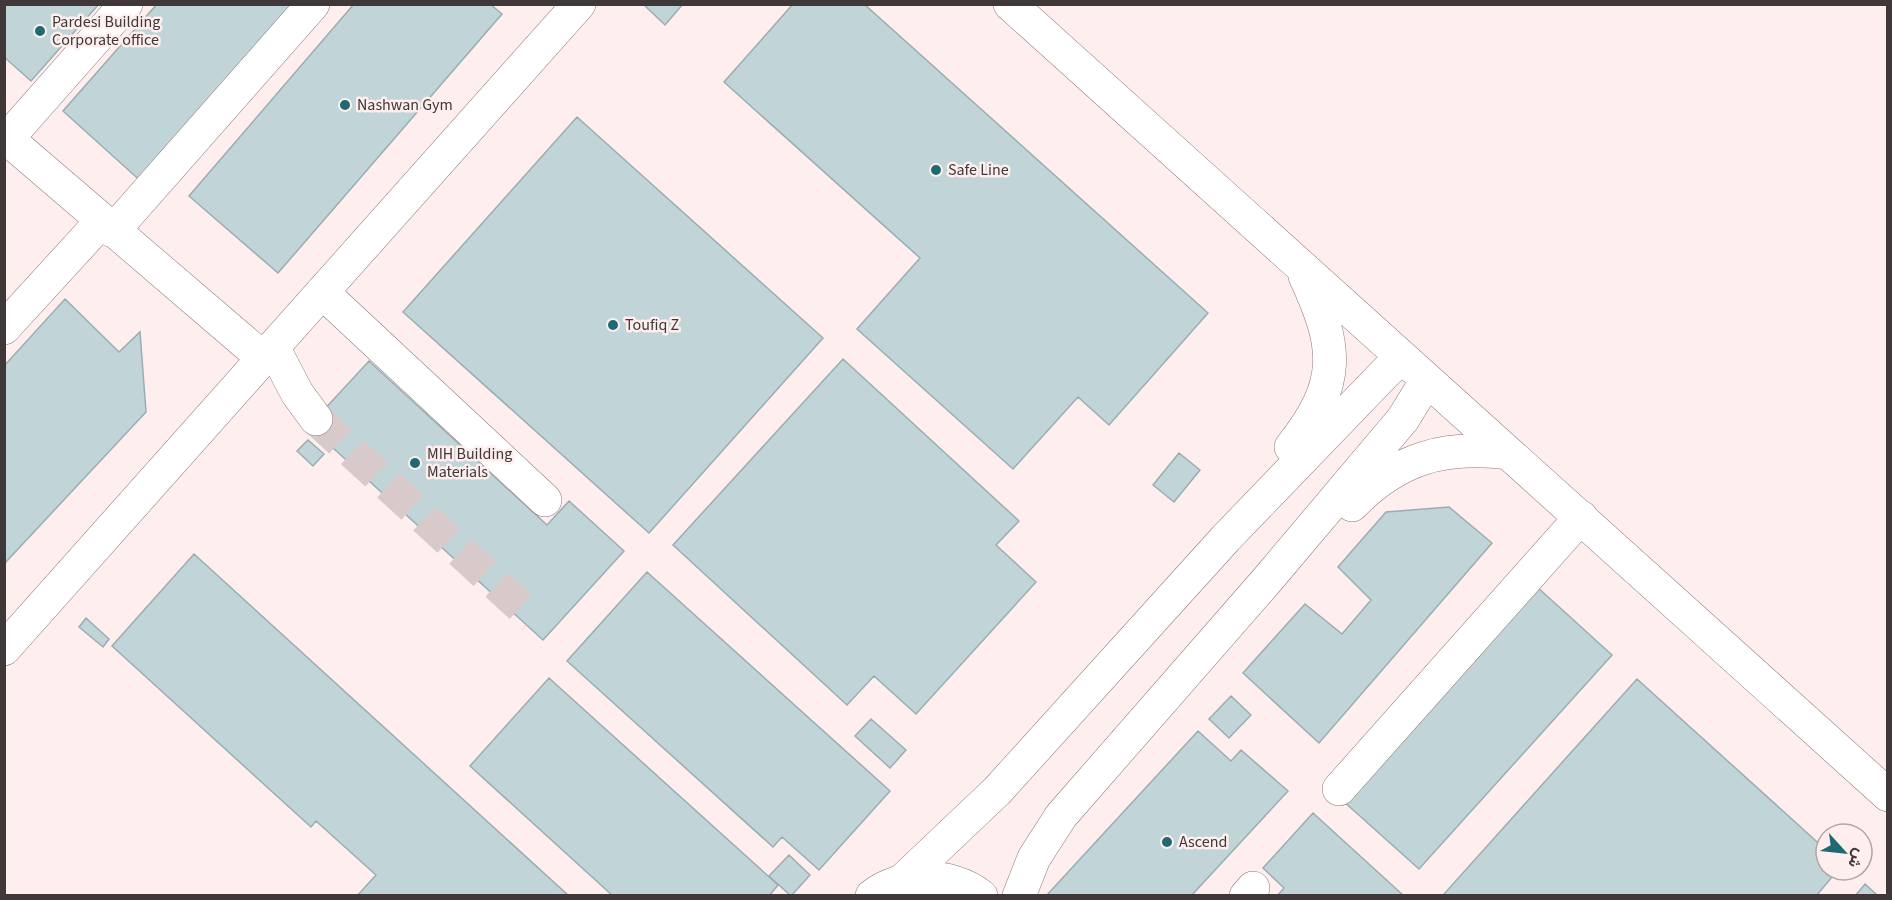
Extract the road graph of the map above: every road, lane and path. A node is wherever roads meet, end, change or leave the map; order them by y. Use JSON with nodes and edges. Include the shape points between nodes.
{"nodes":[{"id":1,"x":126,"y":4,"type":"edge"},
{"id":2,"x":313,"y":4,"type":"edge"},
{"id":3,"x":579,"y":4,"type":"edge"},
{"id":4,"x":1010,"y":4,"type":"edge"},
{"id":5,"x":6,"y":137,"type":"edge"},
{"id":6,"x":107,"y":226,"type":"junction"},
{"id":7,"x":1300,"y":266,"type":"junction"},
{"id":8,"x":322,"y":292,"type":"junction"},
{"id":9,"x":4,"y":328,"type":"edge"},
{"id":10,"x":268,"y":353,"type":"junction"},
{"id":11,"x":1402,"y":358,"type":"junction"},
{"id":12,"x":1427,"y":380,"type":"junction"},
{"id":13,"x":316,"y":419,"type":"tunnel mouth"},
{"id":14,"x":1509,"y":453,"type":"junction"},
{"id":15,"x":545,"y":500,"type":"dead end"},
{"id":16,"x":1581,"y":517,"type":"junction"},
{"id":17,"x":1226,"y":538,"type":"junction"},
{"id":18,"x":1268,"y":579,"type":"junction"},
{"id":19,"x":4,"y":649,"type":"edge"},
{"id":20,"x":1339,"y":789,"type":"dead end"},
{"id":21,"x":1887,"y":795,"type":"edge"},
{"id":22,"x":902,"y":881,"type":"junction"},
{"id":23,"x":872,"y":896,"type":"edge"},
{"id":24,"x":981,"y":896,"type":"edge"},
{"id":25,"x":1019,"y":896,"type":"edge"}],
"edges":[{"from":1,"to":5,"type":"street"},
{"from":2,"to":6,"type":"street"},
{"from":3,"to":8,"type":"street"},
{"from":4,"to":7,"type":"street"},
{"from":5,"to":6,"type":"street"},
{"from":6,"to":9,"type":"street"},
{"from":6,"to":10,"type":"street"},
{"from":7,"to":11,"type":"street"},
{"from":7,"to":17,"type":"street","via":[[1327,331],[1330,349],[1326,387],[1311,422],[1249,498]]},
{"from":8,"to":10,"type":"street"},
{"from":8,"to":15,"type":"street"},
{"from":10,"to":13,"type":"street"},
{"from":10,"to":19,"type":"street"},
{"from":11,"to":12,"type":"street"},
{"from":11,"to":17,"type":"street"},
{"from":12,"to":14,"type":"street"},
{"from":12,"to":18,"type":"street","via":[[1403,419]]},
{"from":14,"to":16,"type":"street"},
{"from":14,"to":18,"type":"street","via":[[1459,450],[1411,462],[1368,489],[1311,545]]},
{"from":16,"to":20,"type":"street"},
{"from":16,"to":21,"type":"street"},
{"from":17,"to":22,"type":"street","via":[[997,791]]},
{"from":18,"to":25,"type":"street","via":[[1061,816],[1034,858]]},
{"from":22,"to":23,"type":"street"},
{"from":22,"to":24,"type":"street","via":[[928,878],[953,882]]}]}
